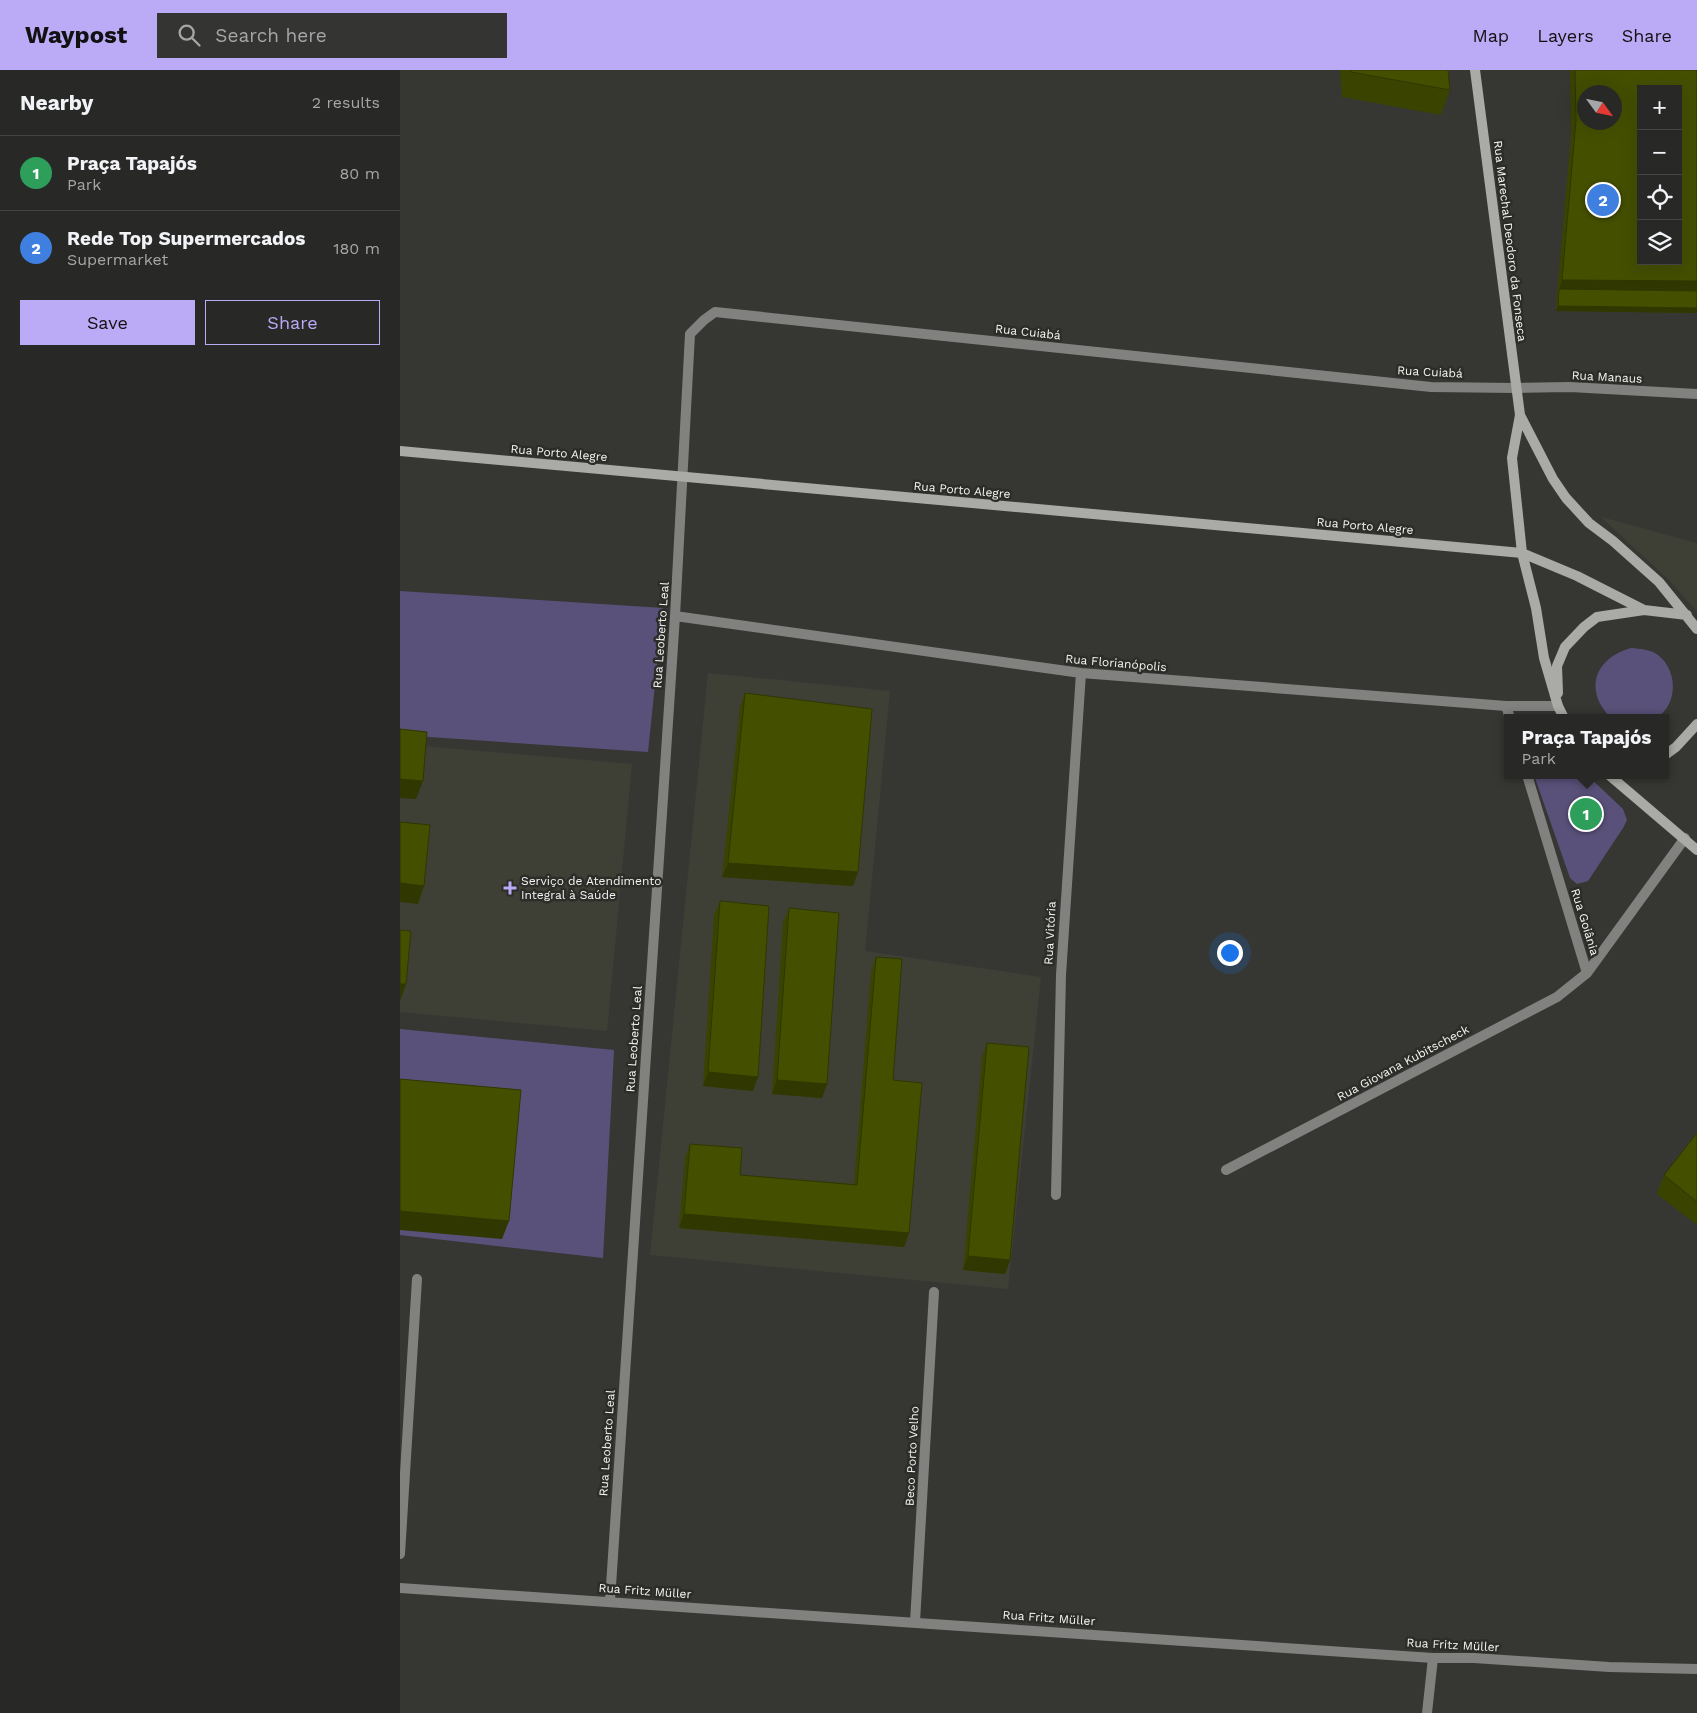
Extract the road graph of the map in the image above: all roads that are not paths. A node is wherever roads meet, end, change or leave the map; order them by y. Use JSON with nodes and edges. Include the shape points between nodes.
{"nodes":[{"id":1,"x":1475,"y":70,"type":"edge"},
{"id":2,"x":1516,"y":388,"type":"junction"},
{"id":3,"x":1697,"y":394,"type":"edge"},
{"id":4,"x":1520,"y":415,"type":"junction"},
{"id":5,"x":400,"y":451,"type":"edge"},
{"id":6,"x":683,"y":478,"type":"junction"},
{"id":7,"x":1522,"y":553,"type":"junction"},
{"id":8,"x":1644,"y":610,"type":"junction"},
{"id":9,"x":1687,"y":615,"type":"junction"},
{"id":10,"x":675,"y":616,"type":"junction"},
{"id":11,"x":1697,"y":629,"type":"edge"},
{"id":12,"x":1081,"y":673,"type":"junction"},
{"id":13,"x":1506,"y":706,"type":"junction"},
{"id":14,"x":1558,"y":706,"type":"junction"},
{"id":15,"x":1509,"y":714,"type":"edge"},
{"id":16,"x":1562,"y":714,"type":"edge"},
{"id":17,"x":1697,"y":724,"type":"edge"},
{"id":18,"x":1669,"y":752,"type":"edge"},
{"id":19,"x":1528,"y":779,"type":"edge"},
{"id":20,"x":1614,"y":779,"type":"edge"},
{"id":21,"x":1685,"y":838,"type":"junction"},
{"id":22,"x":1697,"y":850,"type":"edge"},
{"id":23,"x":1587,"y":973,"type":"junction"},
{"id":24,"x":1226,"y":1170,"type":"dead end"},
{"id":25,"x":1056,"y":1195,"type":"dead end"},
{"id":26,"x":417,"y":1279,"type":"dead end"},
{"id":27,"x":934,"y":1292,"type":"dead end"},
{"id":28,"x":400,"y":1554,"type":"edge"},
{"id":29,"x":400,"y":1588,"type":"edge"},
{"id":30,"x":610,"y":1602,"type":"junction"},
{"id":31,"x":916,"y":1622,"type":"junction"},
{"id":32,"x":1433,"y":1658,"type":"junction"},
{"id":33,"x":1697,"y":1669,"type":"edge"},
{"id":34,"x":1426,"y":1713,"type":"edge"}],
"edges":[{"from":1,"to":2,"type":"main road","name":"Rua Marechal Deodoro da Fonseca"},
{"from":2,"to":3,"type":"street","name":"Rua Manaus","via":[[1570,387]]},
{"from":2,"to":4,"type":"main road","name":"Rua Marechal Deodoro da Fonseca"},
{"from":2,"to":6,"type":"street","name":"Rua Cuiabá","via":[[1432,387],[715,312],[690,334]]},
{"from":4,"to":7,"type":"main road","name":"Rua Marechal Deodoro da Fonseca","via":[[1512,458]]},
{"from":4,"to":9,"type":"main road","name":"Rua Marechal Deodoro da Fonseca","via":[[1566,498],[1659,582]]},
{"from":5,"to":6,"type":"main road","name":"Rua Porto Alegre"},
{"from":6,"to":7,"type":"main road","name":"Rua Porto Alegre"},
{"from":6,"to":10,"type":"street","name":"Rua Leoberto Leal"},
{"from":7,"to":8,"type":"main road","name":"Rua Porto Alegre"},
{"from":7,"to":14,"type":"main road","name":"Rua Marechal Deodoro da Fonseca","via":[[1544,658]]},
{"from":8,"to":9,"type":"main road"},
{"from":8,"to":14,"type":"main road","via":[[1597,617],[1564,647],[1557,666]]},
{"from":9,"to":11,"type":"main road","name":"Rua Marechal Deodoro da Fonseca"},
{"from":10,"to":12,"type":"street","name":"Rua Florianópolis"},
{"from":10,"to":30,"type":"street","name":"Rua Leoberto Leal"},
{"from":12,"to":13,"type":"street","name":"Rua Florianópolis"},
{"from":12,"to":25,"type":"street","name":"Rua Vitória","via":[[1061,974]]},
{"from":13,"to":14,"type":"street","name":"Rua Florianópolis"},
{"from":13,"to":15,"type":"street"},
{"from":14,"to":16,"type":"main road","name":"Rua Marechal Deodoro da Fonseca"},
{"from":17,"to":18,"type":"main road"},
{"from":19,"to":23,"type":"street","name":"Rua Goiânia"},
{"from":20,"to":21,"type":"main road"},
{"from":21,"to":22,"type":"main road"},
{"from":21,"to":23,"type":"street","name":"Rua Goiânia"},
{"from":23,"to":24,"type":"street","name":"Rua Giovana Kubitscheck","via":[[1557,997]]},
{"from":26,"to":28,"type":"street"},
{"from":27,"to":31,"type":"street","name":"Beco Porto Velho"},
{"from":29,"to":30,"type":"street","name":"Rua Fritz Müller"},
{"from":30,"to":31,"type":"street","name":"Rua Fritz Müller"},
{"from":31,"to":32,"type":"street","name":"Rua Fritz Müller"},
{"from":32,"to":33,"type":"street","name":"Rua Fritz Müller"},
{"from":32,"to":34,"type":"street"}]}
